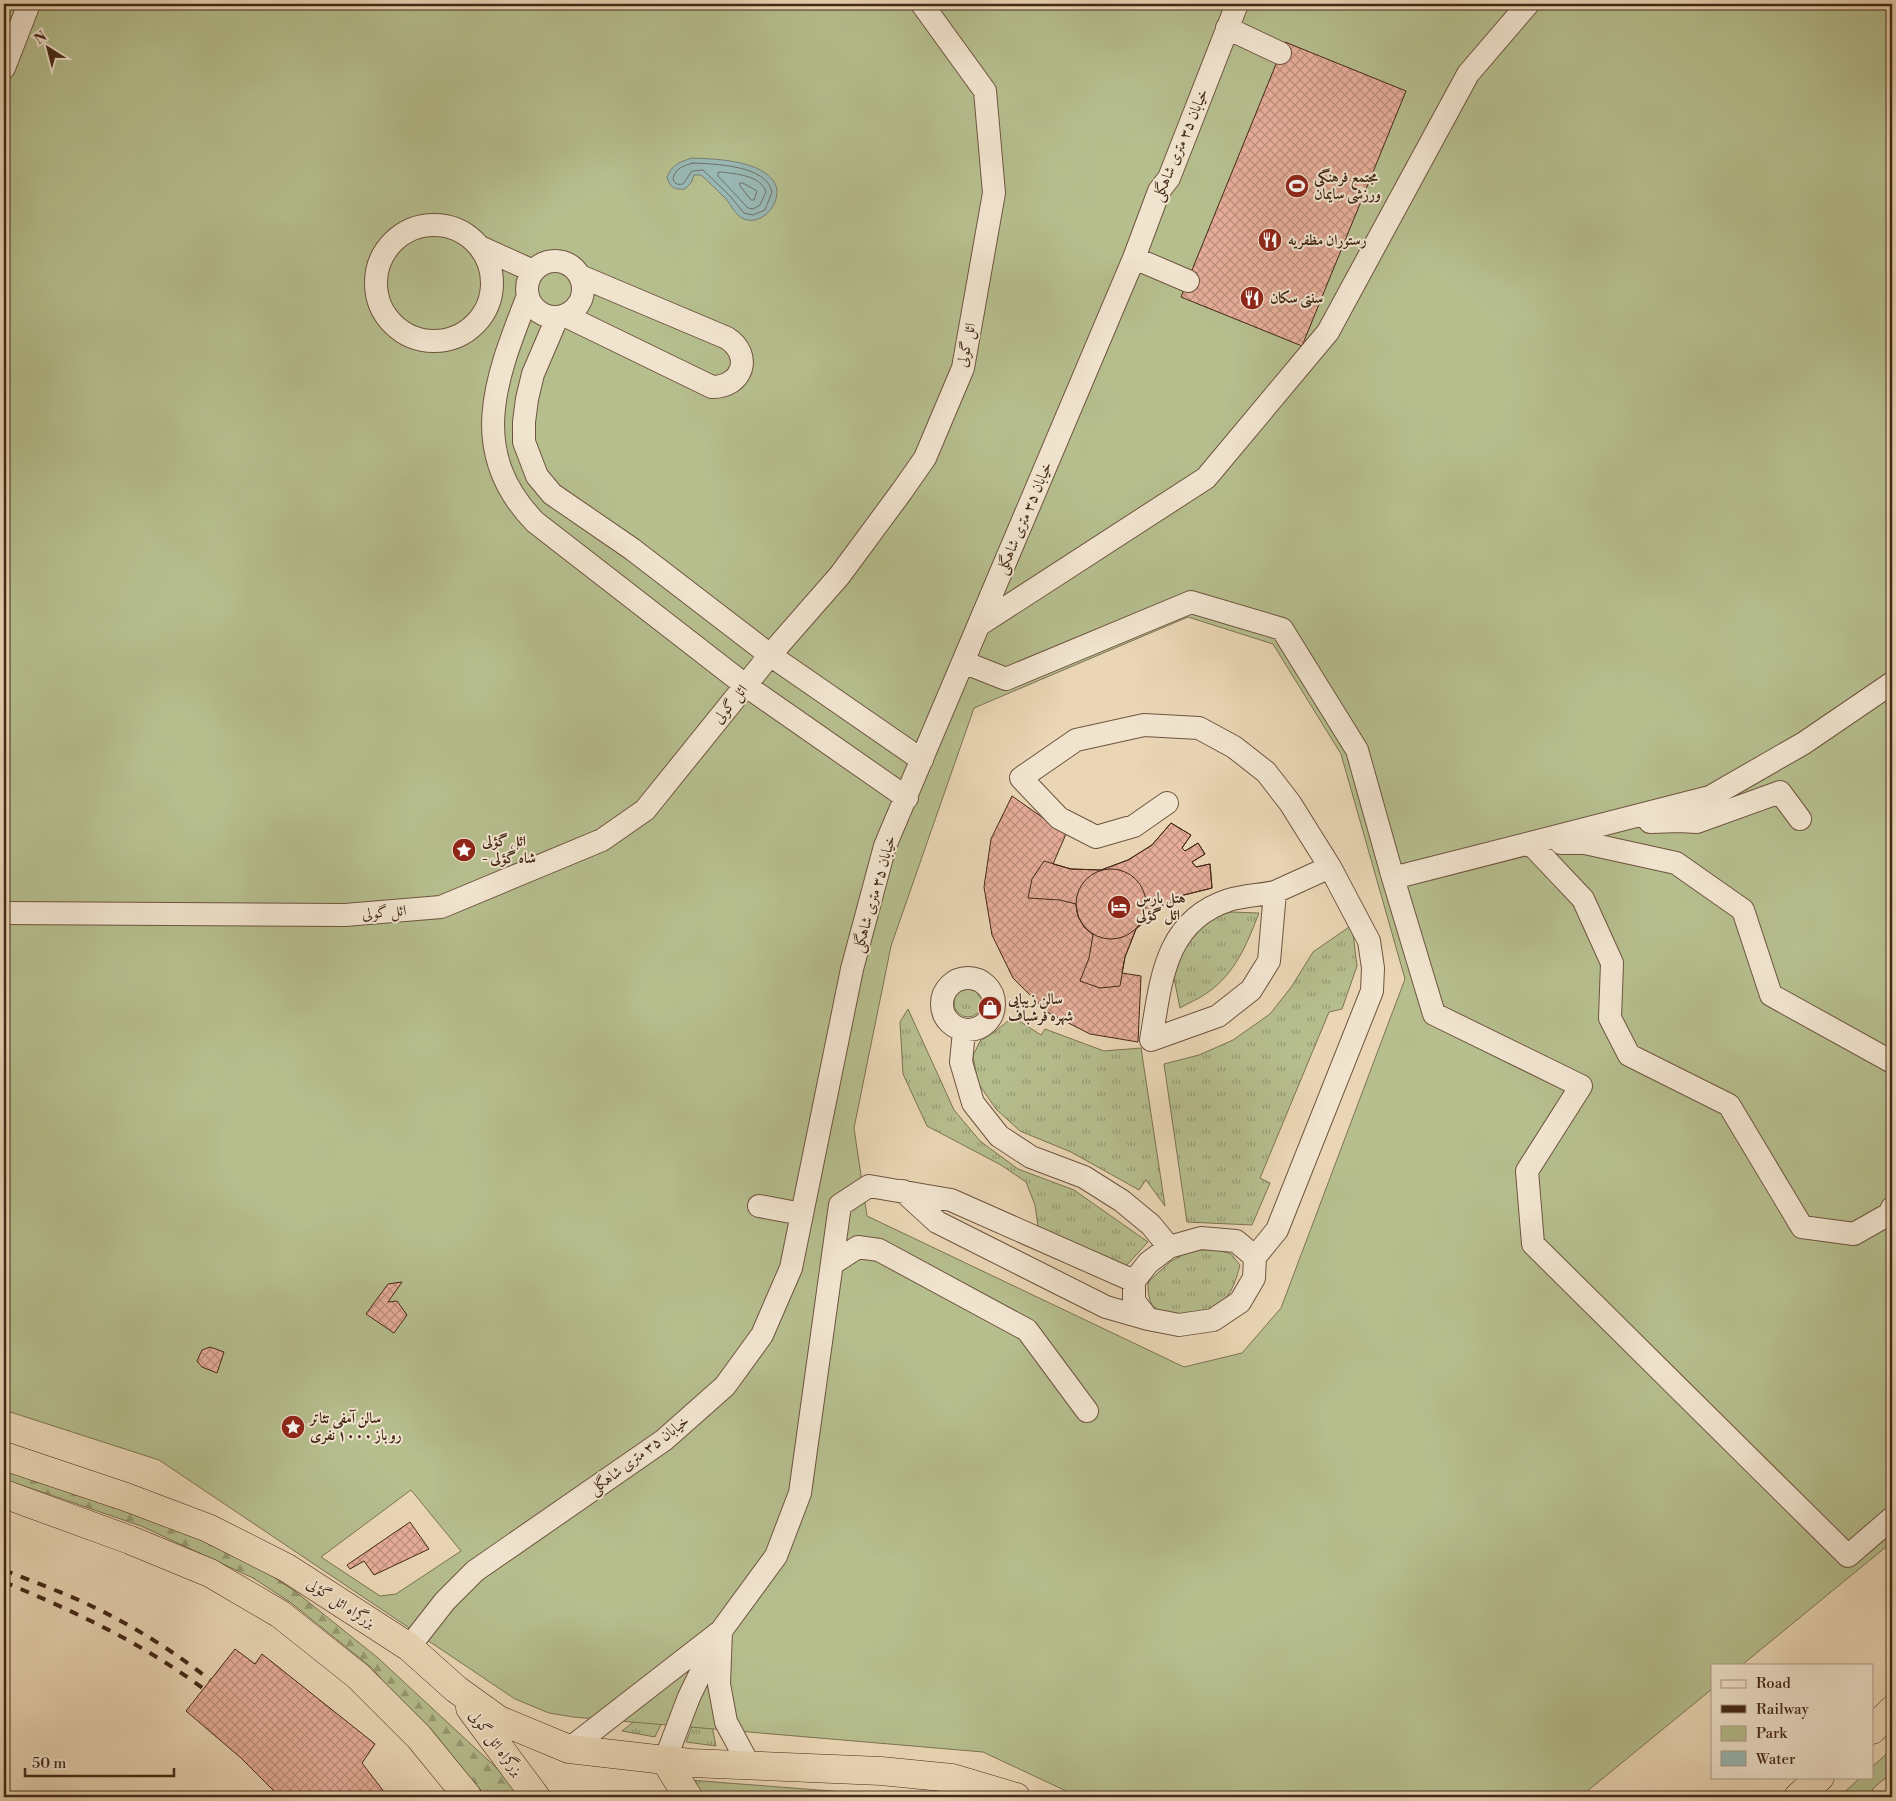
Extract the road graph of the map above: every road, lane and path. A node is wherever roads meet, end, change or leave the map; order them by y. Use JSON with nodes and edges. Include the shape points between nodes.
{"nodes":[{"id":1,"x":29,"y":4,"type":"edge"},
{"id":2,"x":922,"y":4,"type":"edge"},
{"id":3,"x":1237,"y":4,"type":"edge"},
{"id":4,"x":1528,"y":4,"type":"edge"},
{"id":5,"x":1227,"y":28,"type":"junction"},
{"id":6,"x":1280,"y":53,"type":"dead end"},
{"id":7,"x":4,"y":68,"type":"edge"},
{"id":8,"x":480,"y":247,"type":"junction"},
{"id":9,"x":1134,"y":258,"type":"junction"},
{"id":10,"x":533,"y":271,"type":"junction"},
{"id":11,"x":580,"y":276,"type":"junction"},
{"id":12,"x":1188,"y":280,"type":"dead end"},
{"id":13,"x":527,"y":298,"type":"junction"},
{"id":14,"x":485,"y":311,"type":"junction"},
{"id":15,"x":561,"y":317,"type":"junction"},
{"id":16,"x":517,"y":323,"type":"junction"},
{"id":17,"x":978,"y":625,"type":"junction"},
{"id":18,"x":770,"y":655,"type":"junction"},
{"id":19,"x":963,"y":662,"type":"junction"},
{"id":20,"x":1892,"y":683,"type":"edge"},
{"id":21,"x":745,"y":685,"type":"junction"},
{"id":22,"x":922,"y":760,"type":"junction"},
{"id":23,"x":907,"y":798,"type":"junction"},
{"id":24,"x":1167,"y":804,"type":"dead end"},
{"id":25,"x":1800,"y":820,"type":"dead end"},
{"id":26,"x":1601,"y":825,"type":"junction"},
{"id":27,"x":1530,"y":843,"type":"junction"},
{"id":28,"x":1330,"y":868,"type":"junction"},
{"id":29,"x":1393,"y":878,"type":"junction"},
{"id":30,"x":1275,"y":892,"type":"junction"},
{"id":31,"x":4,"y":913,"type":"edge"},
{"id":32,"x":964,"y":1031,"type":"dead end"},
{"id":33,"x":1892,"y":1062,"type":"edge"},
{"id":34,"x":903,"y":1191,"type":"junction"},
{"id":35,"x":759,"y":1206,"type":"dead end"},
{"id":36,"x":1892,"y":1208,"type":"edge"},
{"id":37,"x":802,"y":1214,"type":"junction"},
{"id":38,"x":1169,"y":1247,"type":"junction"},
{"id":39,"x":1255,"y":1257,"type":"junction"},
{"id":40,"x":832,"y":1264,"type":"junction"},
{"id":41,"x":1134,"y":1281,"type":"junction"},
{"id":42,"x":1148,"y":1319,"type":"junction"},
{"id":43,"x":1087,"y":1411,"type":"dead end"},
{"id":44,"x":4,"y":1456,"type":"edge"},
{"id":45,"x":4,"y":1494,"type":"edge"},
{"id":46,"x":1892,"y":1518,"type":"edge"},
{"id":47,"x":721,"y":1631,"type":"junction"},
{"id":48,"x":408,"y":1647,"type":"junction"},
{"id":49,"x":456,"y":1689,"type":"junction"},
{"id":50,"x":1892,"y":1710,"type":"edge"},
{"id":51,"x":1874,"y":1728,"type":"edge"},
{"id":52,"x":569,"y":1750,"type":"junction"},
{"id":53,"x":665,"y":1760,"type":"junction"},
{"id":54,"x":749,"y":1765,"type":"junction"},
{"id":55,"x":1819,"y":1778,"type":"edge"},
{"id":56,"x":1892,"y":1791,"type":"edge"},
{"id":57,"x":468,"y":1797,"type":"edge"},
{"id":58,"x":536,"y":1797,"type":"edge"},
{"id":59,"x":688,"y":1797,"type":"edge"},
{"id":60,"x":1016,"y":1797,"type":"edge"},
{"id":61,"x":1798,"y":1797,"type":"edge"},
{"id":62,"x":1885,"y":1797,"type":"edge"}],
"edges":[{"from":1,"to":7,"type":"street"},
{"from":2,"to":18,"type":"street","name":"ائل گولی","via":[[986,91],[994,192],[963,368],[925,458],[840,575]]},
{"from":3,"to":5,"type":"street","name":"خیابان ۳۵ متری شاهگلی"},
{"from":4,"to":17,"type":"street","via":[[1468,74],[1328,332],[1206,478]]},
{"from":5,"to":6,"type":"street"},
{"from":5,"to":9,"type":"street","name":"خیابان ۳۵ متری شاهگلی"},
{"from":8,"to":10,"type":"street"},
{"from":8,"to":14,"type":"street","via":[[492,278],[491,295]]},
{"from":8,"to":14,"type":"street","via":[[466,234],[448,226],[428,225],[409,230],[393,242],[381,258],[376,277],[377,294],[382,310],[393,325],[408,335],[425,340],[442,341],[459,335],[474,325]]},
{"from":9,"to":12,"type":"street"},
{"from":9,"to":17,"type":"street","name":"خیابان ۳۵ متری شاهگلی"},
{"from":10,"to":11,"type":"street","via":[[548,261],[558,261],[567,263]]},
{"from":10,"to":13,"type":"street","via":[[528,279]]},
{"from":11,"to":15,"type":"street","via":[[583,294],[580,303]]},
{"from":11,"to":15,"type":"street","via":[[727,338],[739,349],[742,357],[740,373],[728,385],[712,387]]},
{"from":13,"to":15,"type":"street","via":[[538,313]]},
{"from":13,"to":16,"type":"street"},
{"from":14,"to":16,"type":"street"},
{"from":15,"to":18,"type":"street","via":[[533,374],[527,399],[524,442],[537,476],[552,494],[632,549]]},
{"from":16,"to":21,"type":"street","via":[[496,389],[492,431],[496,453],[511,493],[535,522]]},
{"from":17,"to":19,"type":"street","name":"خیابان ۳۵ متری شاهگلی"},
{"from":18,"to":21,"type":"street","name":"ائل گولی"},
{"from":18,"to":22,"type":"street"},
{"from":19,"to":22,"type":"street","name":"خیابان ۳۵ متری شاهگلی"},
{"from":19,"to":29,"type":"street","via":[[1006,679],[1191,602],[1282,629],[1357,750]]},
{"from":20,"to":26,"type":"street","via":[[1804,742],[1710,797]]},
{"from":21,"to":23,"type":"street"},
{"from":21,"to":31,"type":"street","name":"ائل گولی","via":[[645,810],[602,840],[440,906],[345,915]]},
{"from":22,"to":23,"type":"street","name":"خیابان ۳۵ متری شاهگلی"},
{"from":23,"to":37,"type":"street","name":"خیابان ۳۵ متری شاهگلی","via":[[885,846],[852,969]]},
{"from":24,"to":28,"type":"street","via":[[1134,826],[1096,837],[1059,818],[1021,778],[1076,740],[1144,725],[1199,728],[1234,747],[1266,772],[1290,803]]},
{"from":25,"to":26,"type":"street","via":[[1780,792],[1697,822],[1680,820]]},
{"from":26,"to":27,"type":"street"},
{"from":27,"to":29,"type":"street"},
{"from":27,"to":33,"type":"street","via":[[1585,843],[1676,863],[1743,910],[1771,995]]},
{"from":27,"to":36,"type":"street","via":[[1584,900],[1612,963],[1610,1018],[1629,1055],[1729,1105],[1802,1227],[1854,1234],[1889,1214]]},
{"from":28,"to":30,"type":"street"},
{"from":28,"to":39,"type":"street","via":[[1369,941],[1372,991],[1276,1230]]},
{"from":29,"to":46,"type":"street","via":[[1434,1014],[1580,1086],[1527,1171],[1533,1244],[1848,1556]]},
{"from":30,"to":30,"type":"street","via":[[1229,900],[1199,914],[1177,938],[1161,979],[1152,1040],[1218,1016],[1251,990],[1269,961]]},
{"from":32,"to":38,"type":"street","via":[[961,1062],[973,1103],[999,1136],[1030,1157],[1084,1177],[1122,1201],[1151,1225]]},
{"from":34,"to":40,"type":"street","via":[[869,1186],[840,1205]]},
{"from":34,"to":41,"type":"street","via":[[951,1200]]},
{"from":34,"to":42,"type":"street","via":[[938,1222],[1106,1307]]},
{"from":35,"to":37,"type":"street"},
{"from":37,"to":48,"type":"street","name":"خیابان ۳۵ متری شاهگلی","via":[[791,1268],[762,1335],[726,1386],[664,1440],[475,1572],[445,1601]]},
{"from":38,"to":39,"type":"street","via":[[1201,1238],[1236,1241]]},
{"from":38,"to":41,"type":"street","via":[[1148,1262]]},
{"from":39,"to":42,"type":"street","via":[[1254,1278],[1240,1302],[1213,1320],[1179,1325]]},
{"from":40,"to":43,"type":"street","via":[[858,1246],[879,1250],[1027,1330]]},
{"from":40,"to":47,"type":"street","via":[[800,1493],[776,1556]]},
{"from":41,"to":42,"type":"street","via":[[1134,1301]]},
{"from":44,"to":48,"type":"highway","name":"بزرگراه ائل گؤلی","via":[[208,1528],[287,1568]]},
{"from":45,"to":57,"type":"highway","via":[[210,1573],[280,1614],[358,1676],[419,1737]]},
{"from":47,"to":52,"type":"street"},
{"from":47,"to":53,"type":"street","via":[[689,1697]]},
{"from":47,"to":54,"type":"street","via":[[719,1684],[726,1722]]},
{"from":48,"to":49,"type":"highway","name":"بزرگراه ائل گؤلی"},
{"from":49,"to":52,"type":"highway","name":"بزرگراه ائل گؤلی","via":[[499,1720]]},
{"from":49,"to":58,"type":"highway","name":"بزرگراه ائل گولی"},
{"from":50,"to":51,"type":"highway"},
{"from":52,"to":53,"type":"highway","name":"بزرگراه ائل گؤلی"},
{"from":53,"to":54,"type":"highway","name":"بزرگراه ائل گؤلی"},
{"from":53,"to":59,"type":"highway"},
{"from":54,"to":60,"type":"highway","name":"بزرگراه ائل گؤلی","via":[[952,1778]]},
{"from":55,"to":61,"type":"highway"},
{"from":56,"to":62,"type":"highway"}]}
